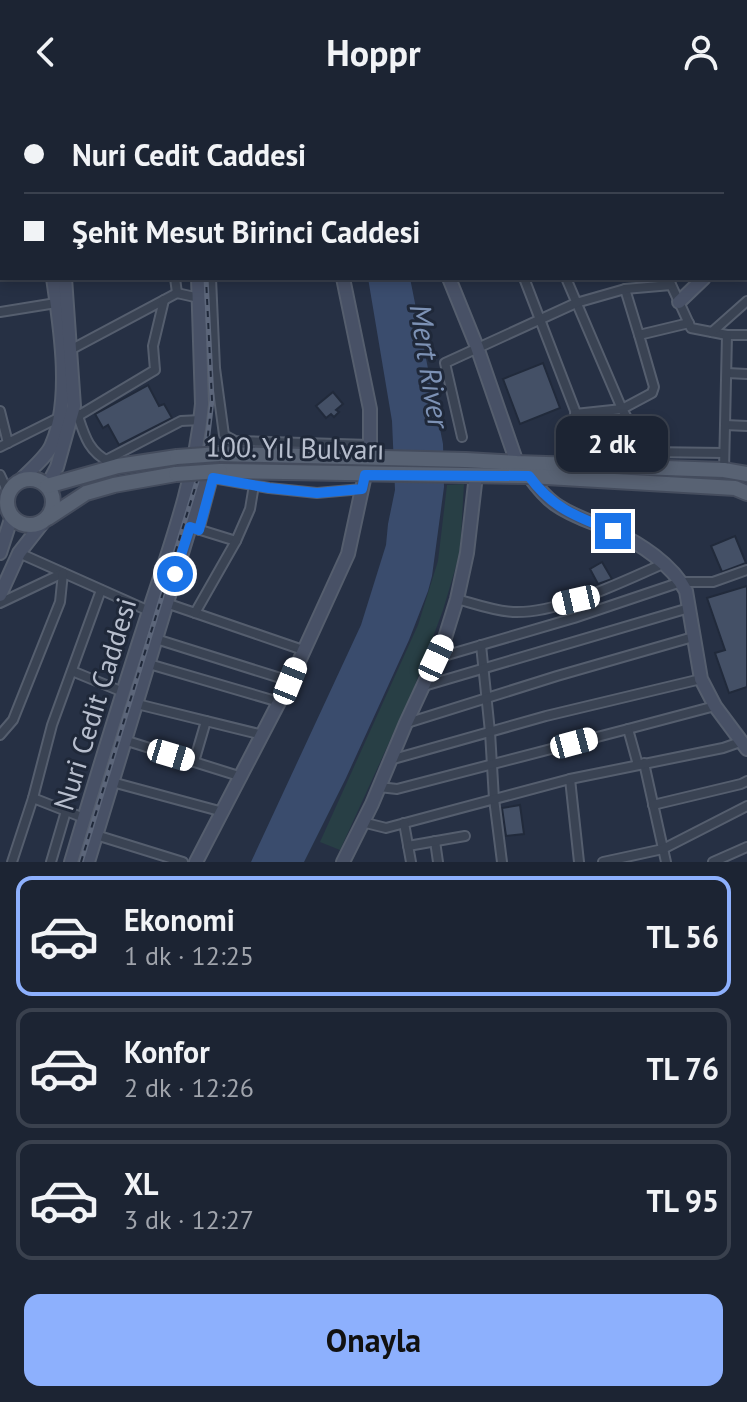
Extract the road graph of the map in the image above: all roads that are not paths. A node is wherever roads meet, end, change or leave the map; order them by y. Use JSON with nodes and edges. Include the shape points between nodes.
{"nodes":[{"id":1,"x":53,"y":280,"type":"edge"},
{"id":2,"x":65,"y":280,"type":"edge"},
{"id":3,"x":175,"y":280,"type":"edge"},
{"id":4,"x":198,"y":280,"type":"edge"},
{"id":5,"x":211,"y":280,"type":"edge"},
{"id":6,"x":343,"y":280,"type":"edge"},
{"id":7,"x":450,"y":280,"type":"edge"},
{"id":8,"x":525,"y":280,"type":"edge"},
{"id":9,"x":567,"y":280,"type":"edge"},
{"id":10,"x":702,"y":280,"type":"edge"},
{"id":11,"x":669,"y":281,"type":"edge"},
{"id":12,"x":625,"y":289,"type":"junction"},
{"id":13,"x":177,"y":293,"type":"junction"},
{"id":14,"x":199,"y":298,"type":"junction"},
{"id":15,"x":164,"y":300,"type":"junction"},
{"id":16,"x":747,"y":301,"type":"edge"},
{"id":17,"x":679,"y":302,"type":"junction"},
{"id":18,"x":56,"y":303,"type":"junction"},
{"id":19,"x":576,"y":303,"type":"junction"},
{"id":20,"x":0,"y":312,"type":"edge"},
{"id":21,"x":540,"y":318,"type":"junction"},
{"id":22,"x":689,"y":323,"type":"junction"},
{"id":23,"x":712,"y":332,"type":"junction"},
{"id":24,"x":639,"y":335,"type":"junction"},
{"id":25,"x":727,"y":335,"type":"junction"},
{"id":26,"x":747,"y":335,"type":"edge"},
{"id":27,"x":477,"y":347,"type":"junction"},
{"id":28,"x":72,"y":349,"type":"junction"},
{"id":29,"x":727,"y":373,"type":"junction"},
{"id":30,"x":747,"y":374,"type":"edge"},
{"id":31,"x":622,"y":409,"type":"junction"},
{"id":32,"x":0,"y":411,"type":"edge"},
{"id":33,"x":76,"y":411,"type":"junction"},
{"id":34,"x":575,"y":414,"type":"junction"},
{"id":35,"x":60,"y":417,"type":"junction"},
{"id":36,"x":201,"y":420,"type":"junction"},
{"id":37,"x":725,"y":425,"type":"junction"},
{"id":38,"x":747,"y":426,"type":"edge"},
{"id":39,"x":462,"y":437,"type":"dead end"},
{"id":40,"x":4,"y":445,"type":"edge"},
{"id":41,"x":369,"y":452,"type":"junction"},
{"id":42,"x":646,"y":452,"type":"junction"},
{"id":43,"x":724,"y":453,"type":"junction"},
{"id":44,"x":112,"y":463,"type":"junction"},
{"id":45,"x":517,"y":463,"type":"junction"},
{"id":46,"x":596,"y":465,"type":"junction"},
{"id":47,"x":651,"y":468,"type":"junction"},
{"id":48,"x":724,"y":470,"type":"junction"},
{"id":49,"x":747,"y":474,"type":"edge"},
{"id":50,"x":476,"y":475,"type":"junction"},
{"id":51,"x":529,"y":476,"type":"junction"},
{"id":52,"x":203,"y":477,"type":"dead end"},
{"id":53,"x":20,"y":481,"type":"junction"},
{"id":54,"x":364,"y":482,"type":"junction"},
{"id":55,"x":2,"y":484,"type":"edge"},
{"id":56,"x":254,"y":485,"type":"junction"},
{"id":57,"x":47,"y":486,"type":"junction"},
{"id":58,"x":747,"y":493,"type":"edge"},
{"id":59,"x":6,"y":516,"type":"edge"},
{"id":60,"x":44,"y":521,"type":"junction"},
{"id":61,"x":195,"y":528,"type":"junction"},
{"id":62,"x":236,"y":541,"type":"junction"},
{"id":63,"x":0,"y":553,"type":"edge"},
{"id":64,"x":19,"y":553,"type":"junction"},
{"id":65,"x":663,"y":564,"type":"junction"},
{"id":66,"x":747,"y":570,"type":"edge"},
{"id":67,"x":63,"y":573,"type":"junction"},
{"id":68,"x":681,"y":582,"type":"junction"},
{"id":69,"x":101,"y":590,"type":"junction"},
{"id":70,"x":0,"y":595,"type":"edge"},
{"id":71,"x":457,"y":599,"type":"junction"},
{"id":72,"x":0,"y":603,"type":"edge"},
{"id":73,"x":166,"y":603,"type":"junction"},
{"id":74,"x":689,"y":608,"type":"junction"},
{"id":75,"x":149,"y":611,"type":"junction"},
{"id":76,"x":195,"y":613,"type":"junction"},
{"id":77,"x":693,"y":637,"type":"junction"},
{"id":78,"x":156,"y":639,"type":"junction"},
{"id":79,"x":481,"y":645,"type":"junction"},
{"id":80,"x":303,"y":650,"type":"junction"},
{"id":81,"x":436,"y":658,"type":"junction"},
{"id":82,"x":149,"y":664,"type":"junction"},
{"id":83,"x":483,"y":669,"type":"junction"},
{"id":84,"x":72,"y":671,"type":"junction"},
{"id":85,"x":701,"y":679,"type":"junction"},
{"id":86,"x":290,"y":681,"type":"junction"},
{"id":87,"x":423,"y":686,"type":"junction"},
{"id":88,"x":123,"y":692,"type":"junction"},
{"id":89,"x":487,"y":698,"type":"junction"},
{"id":90,"x":279,"y":702,"type":"junction"},
{"id":91,"x":137,"y":704,"type":"junction"},
{"id":92,"x":715,"y":706,"type":"junction"},
{"id":93,"x":206,"y":721,"type":"junction"},
{"id":94,"x":406,"y":723,"type":"junction"},
{"id":95,"x":628,"y":729,"type":"junction"},
{"id":96,"x":490,"y":732,"type":"junction"},
{"id":97,"x":0,"y":735,"type":"edge"},
{"id":98,"x":263,"y":735,"type":"junction"},
{"id":99,"x":124,"y":740,"type":"junction"},
{"id":100,"x":745,"y":744,"type":"edge"},
{"id":101,"x":390,"y":760,"type":"junction"},
{"id":102,"x":194,"y":762,"type":"junction"},
{"id":103,"x":493,"y":764,"type":"junction"},
{"id":104,"x":641,"y":764,"type":"junction"},
{"id":105,"x":242,"y":777,"type":"junction"},
{"id":106,"x":570,"y":779,"type":"junction"},
{"id":107,"x":747,"y":781,"type":"edge"},
{"id":108,"x":112,"y":782,"type":"junction"},
{"id":109,"x":379,"y":787,"type":"junction"},
{"id":110,"x":33,"y":798,"type":"junction"},
{"id":111,"x":494,"y":799,"type":"junction"},
{"id":112,"x":653,"y":805,"type":"junction"},
{"id":113,"x":747,"y":806,"type":"edge"},
{"id":114,"x":66,"y":811,"type":"junction"},
{"id":115,"x":223,"y":812,"type":"junction"},
{"id":116,"x":84,"y":818,"type":"junction"},
{"id":117,"x":362,"y":822,"type":"junction"},
{"id":118,"x":404,"y":823,"type":"junction"},
{"id":119,"x":96,"y":835,"type":"junction"},
{"id":120,"x":465,"y":836,"type":"dead end"},
{"id":121,"x":435,"y":841,"type":"junction"},
{"id":122,"x":408,"y":846,"type":"junction"},
{"id":123,"x":747,"y":847,"type":"edge"},
{"id":124,"x":663,"y":849,"type":"junction"},
{"id":125,"x":347,"y":860,"type":"edge"},
{"id":126,"x":12,"y":862,"type":"edge"},
{"id":127,"x":51,"y":862,"type":"edge"},
{"id":128,"x":71,"y":862,"type":"edge"},
{"id":129,"x":88,"y":862,"type":"edge"},
{"id":130,"x":183,"y":862,"type":"edge"},
{"id":131,"x":196,"y":862,"type":"edge"},
{"id":132,"x":411,"y":862,"type":"edge"},
{"id":133,"x":438,"y":862,"type":"edge"},
{"id":134,"x":502,"y":862,"type":"edge"},
{"id":135,"x":579,"y":862,"type":"edge"},
{"id":136,"x":603,"y":862,"type":"edge"},
{"id":137,"x":666,"y":862,"type":"edge"},
{"id":138,"x":713,"y":862,"type":"edge"}],
"edges":[{"from":1,"to":18,"type":"main road"},
{"from":2,"to":28,"type":"main road"},
{"from":3,"to":13,"type":"street"},
{"from":4,"to":14,"type":"main road","name":"Nuri Cedit Caddesi"},
{"from":5,"to":41,"type":"street","via":[[224,435],[235,441]]},
{"from":6,"to":41,"type":"main road","via":[[370,409]]},
{"from":7,"to":27,"type":"main road"},
{"from":8,"to":21,"type":"street"},
{"from":9,"to":19,"type":"street"},
{"from":10,"to":17,"type":"main road"},
{"from":11,"to":12,"type":"street"},
{"from":11,"to":17,"type":"street"},
{"from":12,"to":19,"type":"street"},
{"from":12,"to":24,"type":"street"},
{"from":13,"to":14,"type":"street"},
{"from":13,"to":15,"type":"street"},
{"from":14,"to":36,"type":"main road","name":"Nuri Cedit Caddesi"},
{"from":15,"to":28,"type":"street"},
{"from":15,"to":33,"type":"street","via":[[153,346],[155,370]]},
{"from":16,"to":23,"type":"street"},
{"from":17,"to":22,"type":"street"},
{"from":18,"to":20,"type":"street"},
{"from":18,"to":35,"type":"main road"},
{"from":19,"to":21,"type":"street"},
{"from":19,"to":31,"type":"street"},
{"from":21,"to":27,"type":"street"},
{"from":21,"to":34,"type":"street"},
{"from":22,"to":23,"type":"street"},
{"from":22,"to":24,"type":"street"},
{"from":23,"to":25,"type":"street"},
{"from":24,"to":31,"type":"street","via":[[654,387]]},
{"from":25,"to":26,"type":"street"},
{"from":25,"to":29,"type":"street"},
{"from":27,"to":39,"type":"street","via":[[445,363]]},
{"from":27,"to":45,"type":"main road"},
{"from":28,"to":33,"type":"main road"},
{"from":29,"to":30,"type":"street"},
{"from":29,"to":37,"type":"street"},
{"from":31,"to":34,"type":"street"},
{"from":31,"to":42,"type":"street"},
{"from":32,"to":40,"type":"street"},
{"from":33,"to":44,"type":"street","via":[[85,438],[99,457]]},
{"from":33,"to":57,"type":"main road"},
{"from":34,"to":46,"type":"street"},
{"from":35,"to":40,"type":"street"},
{"from":35,"to":53,"type":"main road","via":[[52,446]]},
{"from":36,"to":44,"type":"street","via":[[181,421]]},
{"from":36,"to":75,"type":"main road","name":"Nuri Cedit Caddesi","via":[[185,497]]},
{"from":37,"to":38,"type":"street"},
{"from":37,"to":43,"type":"street"},
{"from":41,"to":44,"type":"main road","name":"100. Yıl Bulvarı","bridge":true,"via":[[219,454]]},
{"from":41,"to":45,"type":"main road","name":"100. Yıl Bulvarı"},
{"from":42,"to":43,"type":"street"},
{"from":42,"to":47,"type":"street"},
{"from":43,"to":48,"type":"street"},
{"from":44,"to":57,"type":"main road","name":"100. Yıl Bulvarı"},
{"from":45,"to":46,"type":"main road","name":"100. Yıl Bulvarı"},
{"from":46,"to":47,"type":"main road","name":"100. Yıl Bulvarı"},
{"from":47,"to":48,"type":"main road","name":"100. Yıl Bulvarı"},
{"from":48,"to":49,"type":"main road","name":"100. Yıl Bulvarı"},
{"from":50,"to":51,"type":"main road","name":"100. Yıl Bulvarı"},
{"from":50,"to":54,"type":"main road","name":"100. Yıl Bulvarı"},
{"from":50,"to":71,"type":"main road"},
{"from":51,"to":58,"type":"main road","name":"100. Yıl Bulvarı","via":[[735,488]]},
{"from":51,"to":65,"type":"main road","via":[[556,504],[613,531]]},
{"from":52,"to":61,"type":"main road","name":"Nuri Cedit Caddesi"},
{"from":53,"to":55,"type":"main road"},
{"from":53,"to":57,"type":"main road","via":[[35,479]]},
{"from":53,"to":59,"type":"main road","via":[[8,497]]},
{"from":54,"to":56,"type":"street","via":[[317,493]]},
{"from":54,"to":60,"type":"main road","name":"100. Yıl Bulvarı","bridge":true,"via":[[220,471],[176,474],[86,493]]},
{"from":54,"to":80,"type":"main road","via":[[348,554]]},
{"from":56,"to":61,"type":"street","via":[[213,478]]},
{"from":56,"to":62,"type":"street"},
{"from":57,"to":60,"type":"main road","via":[[54,500]]},
{"from":59,"to":60,"type":"main road","via":[[31,525]]},
{"from":59,"to":63,"type":"main road"},
{"from":60,"to":64,"type":"main road"},
{"from":61,"to":62,"type":"street"},
{"from":61,"to":73,"type":"main road","name":"Nuri Cedit Caddesi"},
{"from":62,"to":76,"type":"street"},
{"from":64,"to":67,"type":"street"},
{"from":64,"to":70,"type":"main road"},
{"from":65,"to":68,"type":"main road"},
{"from":65,"to":71,"type":"street","via":[[576,600],[530,611],[501,611]]},
{"from":66,"to":68,"type":"street","via":[[713,582]]},
{"from":67,"to":69,"type":"street"},
{"from":67,"to":72,"type":"street"},
{"from":67,"to":97,"type":"street","via":[[60,602],[13,720]]},
{"from":68,"to":74,"type":"main road"},
{"from":68,"to":79,"type":"street"},
{"from":69,"to":75,"type":"street"},
{"from":69,"to":84,"type":"street"},
{"from":71,"to":81,"type":"main road"},
{"from":73,"to":76,"type":"street"},
{"from":73,"to":78,"type":"main road","name":"Nuri Cedit Caddesi"},
{"from":74,"to":77,"type":"main road"},
{"from":74,"to":83,"type":"street"},
{"from":75,"to":88,"type":"main road","name":"Nuri Cedit Caddesi"},
{"from":76,"to":80,"type":"street"},
{"from":77,"to":85,"type":"main road"},
{"from":77,"to":89,"type":"street"},
{"from":78,"to":82,"type":"main road","name":"Nuri Cedit Caddesi"},
{"from":78,"to":86,"type":"street"},
{"from":79,"to":81,"type":"street"},
{"from":79,"to":83,"type":"street"},
{"from":80,"to":86,"type":"main road"},
{"from":81,"to":87,"type":"main road"},
{"from":82,"to":90,"type":"street"},
{"from":82,"to":91,"type":"main road","name":"Nuri Cedit Caddesi"},
{"from":83,"to":87,"type":"street"},
{"from":83,"to":89,"type":"street"},
{"from":84,"to":88,"type":"street"},
{"from":84,"to":110,"type":"street"},
{"from":85,"to":92,"type":"main road"},
{"from":85,"to":96,"type":"street"},
{"from":86,"to":90,"type":"main road"},
{"from":87,"to":94,"type":"main road"},
{"from":88,"to":116,"type":"main road","name":"Nuri Cedit Caddesi"},
{"from":89,"to":94,"type":"street"},
{"from":89,"to":96,"type":"street"},
{"from":90,"to":98,"type":"main road"},
{"from":91,"to":93,"type":"street"},
{"from":91,"to":99,"type":"main road","name":"Nuri Cedit Caddesi"},
{"from":92,"to":95,"type":"street"},
{"from":92,"to":100,"type":"main road"},
{"from":93,"to":98,"type":"street"},
{"from":93,"to":102,"type":"street"},
{"from":94,"to":101,"type":"main road"},
{"from":95,"to":103,"type":"street"},
{"from":95,"to":104,"type":"street"},
{"from":96,"to":101,"type":"street"},
{"from":96,"to":103,"type":"street"},
{"from":98,"to":105,"type":"main road"},
{"from":99,"to":102,"type":"street"},
{"from":99,"to":108,"type":"main road","name":"Nuri Cedit Caddesi"},
{"from":100,"to":104,"type":"street"},
{"from":101,"to":109,"type":"main road"},
{"from":102,"to":105,"type":"street"},
{"from":103,"to":109,"type":"street","via":[[397,789]]},
{"from":103,"to":111,"type":"street"},
{"from":104,"to":106,"type":"street"},
{"from":104,"to":112,"type":"street"},
{"from":105,"to":115,"type":"main road"},
{"from":106,"to":111,"type":"street"},
{"from":106,"to":135,"type":"street"},
{"from":107,"to":112,"type":"street"},
{"from":108,"to":115,"type":"street"},
{"from":108,"to":119,"type":"main road","name":"Nuri Cedit Caddesi"},
{"from":109,"to":117,"type":"main road"},
{"from":110,"to":114,"type":"street"},
{"from":110,"to":126,"type":"street"},
{"from":111,"to":118,"type":"street"},
{"from":111,"to":134,"type":"street"},
{"from":112,"to":124,"type":"street"},
{"from":113,"to":124,"type":"street"},
{"from":114,"to":116,"type":"street"},
{"from":114,"to":127,"type":"street"},
{"from":115,"to":131,"type":"main road"},
{"from":116,"to":128,"type":"main road","name":"Nuri Cedit Caddesi"},
{"from":117,"to":118,"type":"street","via":[[386,828]]},
{"from":117,"to":125,"type":"main road"},
{"from":118,"to":122,"type":"street"},
{"from":119,"to":129,"type":"main road","name":"Nuri Cedit Caddesi"},
{"from":119,"to":130,"type":"street"},
{"from":120,"to":121,"type":"street"},
{"from":121,"to":122,"type":"street"},
{"from":121,"to":133,"type":"street"},
{"from":122,"to":132,"type":"street"},
{"from":123,"to":138,"type":"street"},
{"from":124,"to":136,"type":"street"},
{"from":124,"to":137,"type":"street"}]}
